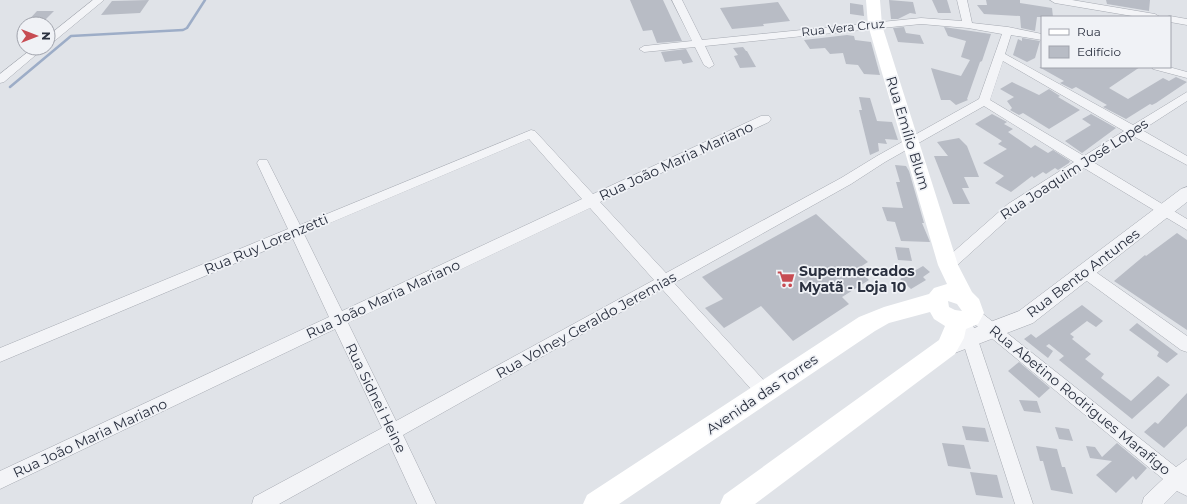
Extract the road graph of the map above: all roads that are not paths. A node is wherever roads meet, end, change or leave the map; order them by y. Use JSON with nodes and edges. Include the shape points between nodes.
{"nodes":[{"id":1,"x":99,"y":0,"type":"edge"},
{"id":2,"x":677,"y":0,"type":"edge"},
{"id":3,"x":873,"y":0,"type":"edge"},
{"id":4,"x":962,"y":0,"type":"edge"},
{"id":5,"x":1055,"y":0,"type":"edge"},
{"id":6,"x":1149,"y":16,"type":"edge"},
{"id":7,"x":1171,"y":20,"type":"edge"},
{"id":8,"x":1187,"y":22,"type":"edge"},
{"id":9,"x":875,"y":25,"type":"junction"},
{"id":10,"x":968,"y":25,"type":"junction"},
{"id":11,"x":1008,"y":30,"type":"junction"},
{"id":12,"x":56,"y":35,"type":"edge"},
{"id":13,"x":1041,"y":37,"type":"edge"},
{"id":14,"x":699,"y":44,"type":"junction"},
{"id":15,"x":644,"y":49,"type":"dead end"},
{"id":16,"x":1000,"y":55,"type":"junction"},
{"id":17,"x":30,"y":56,"type":"edge"},
{"id":18,"x":709,"y":65,"type":"dead end"},
{"id":19,"x":1161,"y":68,"type":"edge"},
{"id":20,"x":1187,"y":75,"type":"edge"},
{"id":21,"x":0,"y":80,"type":"edge"},
{"id":22,"x":1187,"y":96,"type":"edge"},
{"id":23,"x":984,"y":101,"type":"junction"},
{"id":24,"x":765,"y":119,"type":"dead end"},
{"id":25,"x":1133,"y":130,"type":"junction"},
{"id":26,"x":910,"y":142,"type":"junction"},
{"id":27,"x":1187,"y":161,"type":"edge"},
{"id":28,"x":1084,"y":162,"type":"junction"},
{"id":29,"x":263,"y":163,"type":"dead end"},
{"id":30,"x":1187,"y":193,"type":"edge"},
{"id":31,"x":592,"y":201,"type":"junction"},
{"id":32,"x":1164,"y":211,"type":"junction"},
{"id":33,"x":1187,"y":225,"type":"edge"},
{"id":34,"x":296,"y":232,"type":"junction"},
{"id":35,"x":948,"y":265,"type":"junction"},
{"id":36,"x":1085,"y":272,"type":"junction"},
{"id":37,"x":664,"y":282,"type":"junction"},
{"id":38,"x":941,"y":297,"type":"junction"},
{"id":39,"x":966,"y":318,"type":"junction"},
{"id":40,"x":339,"y":320,"type":"junction"},
{"id":41,"x":992,"y":331,"type":"junction"},
{"id":42,"x":1187,"y":345,"type":"edge"},
{"id":43,"x":0,"y":355,"type":"edge"},
{"id":44,"x":764,"y":392,"type":"junction"},
{"id":45,"x":392,"y":431,"type":"junction"},
{"id":46,"x":1184,"y":478,"type":"edge"},
{"id":47,"x":0,"y":480,"type":"edge"},
{"id":48,"x":260,"y":504,"type":"edge"},
{"id":49,"x":428,"y":504,"type":"edge"},
{"id":50,"x":596,"y":504,"type":"edge"},
{"id":51,"x":733,"y":504,"type":"edge"},
{"id":52,"x":1024,"y":504,"type":"edge"},
{"id":53,"x":1151,"y":504,"type":"edge"}],
"edges":[{"from":1,"to":12,"type":"street"},
{"from":2,"to":14,"type":"street"},
{"from":3,"to":9,"type":"main road","name":"Rua Emílio Blum"},
{"from":4,"to":10,"type":"street"},
{"from":5,"to":6,"type":"street"},
{"from":7,"to":8,"type":"street"},
{"from":9,"to":10,"type":"street","name":"Rua Vera Cruz","via":[[921,21]]},
{"from":9,"to":14,"type":"street","name":"Rua Vera Cruz"},
{"from":9,"to":26,"type":"main road","name":"Rua Emílio Blum"},
{"from":10,"to":11,"type":"street","name":"Rua Vera Cruz"},
{"from":11,"to":13,"type":"street","name":"Rua Vera Cruz"},
{"from":11,"to":16,"type":"street"},
{"from":14,"to":15,"type":"street","name":"Rua Vera Cruz"},
{"from":14,"to":18,"type":"street"},
{"from":16,"to":23,"type":"street"},
{"from":16,"to":25,"type":"street"},
{"from":17,"to":21,"type":"street"},
{"from":19,"to":20,"type":"street"},
{"from":22,"to":25,"type":"street","name":"Rua Joaquim José Lopes"},
{"from":23,"to":26,"type":"street","name":"Rua Volney Geraldo Jeremias"},
{"from":23,"to":28,"type":"street"},
{"from":24,"to":31,"type":"street","name":"Rua João Maria Mariano"},
{"from":25,"to":27,"type":"street"},
{"from":25,"to":28,"type":"street","name":"Rua Joaquim José Lopes"},
{"from":26,"to":35,"type":"main road","name":"Rua Emílio Blum"},
{"from":26,"to":37,"type":"street","name":"Rua Volney Geraldo Jeremias","via":[[846,181]]},
{"from":28,"to":32,"type":"street"},
{"from":28,"to":35,"type":"street","name":"Rua Joaquim José Lopes","via":[[1008,210]]},
{"from":29,"to":34,"type":"street","name":"Rua Sidnei Heine"},
{"from":30,"to":32,"type":"street","name":"Rua Bento Antunes"},
{"from":31,"to":34,"type":"street","name":"Rua Ruy Lorenzetti","via":[[531,134]]},
{"from":31,"to":37,"type":"street"},
{"from":31,"to":40,"type":"street","name":"Rua João Maria Mariano"},
{"from":32,"to":33,"type":"street"},
{"from":32,"to":36,"type":"street","name":"Rua Bento Antunes"},
{"from":34,"to":40,"type":"street","name":"Rua Sidnei Heine"},
{"from":34,"to":43,"type":"street","name":"Rua Ruy Lorenzetti"},
{"from":35,"to":38,"type":"main road","name":"Rua Emílio Blum"},
{"from":35,"to":39,"type":"main road","name":"Rua Emílio Blum"},
{"from":36,"to":41,"type":"street","name":"Rua Bento Antunes","via":[[1026,317]]},
{"from":36,"to":42,"type":"street"},
{"from":37,"to":44,"type":"street"},
{"from":37,"to":45,"type":"street","name":"Rua Volney Geraldo Jeremias"},
{"from":38,"to":39,"type":"main road","via":[[955,293]]},
{"from":38,"to":44,"type":"main road","name":"Avenida das Torres","via":[[867,324]]},
{"from":39,"to":41,"type":"street","name":"Rua Bento Antunes"},
{"from":39,"to":51,"type":"main road","via":[[946,347]]},
{"from":39,"to":52,"type":"street","name":"Rua Emílio Blum"},
{"from":40,"to":45,"type":"street","name":"Rua Sidnei Heine"},
{"from":40,"to":47,"type":"street","name":"Rua João Maria Mariano"},
{"from":41,"to":46,"type":"street","name":"Rua Abetino Rodrigues Marafigo"},
{"from":44,"to":50,"type":"main road","name":"Avenida das Torres"},
{"from":45,"to":48,"type":"street","name":"Rua Volney Geraldo Jeremias"},
{"from":45,"to":49,"type":"street","name":"Rua Sidnei Heine"},
{"from":46,"to":53,"type":"street"}]}
